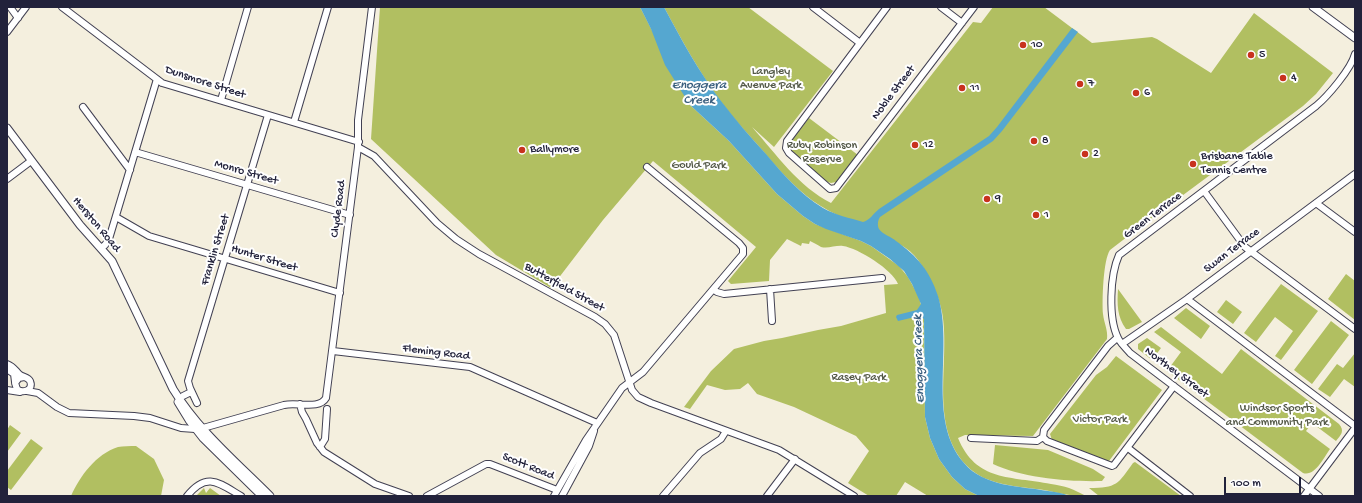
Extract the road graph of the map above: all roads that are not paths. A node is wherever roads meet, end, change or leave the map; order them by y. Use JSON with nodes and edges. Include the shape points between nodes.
{"nodes":[{"id":1,"x":10,"y":7,"type":"edge"},
{"id":2,"x":26,"y":7,"type":"edge"},
{"id":3,"x":62,"y":7,"type":"edge"},
{"id":4,"x":248,"y":7,"type":"edge"},
{"id":5,"x":328,"y":7,"type":"edge"},
{"id":6,"x":372,"y":7,"type":"edge"},
{"id":7,"x":813,"y":7,"type":"edge"},
{"id":8,"x":887,"y":7,"type":"edge"},
{"id":9,"x":941,"y":7,"type":"edge"},
{"id":10,"x":974,"y":7,"type":"edge"},
{"id":11,"x":1313,"y":7,"type":"edge"},
{"id":12,"x":19,"y":12,"type":"edge"},
{"id":13,"x":962,"y":23,"type":"junction"},
{"id":14,"x":7,"y":32,"type":"edge"},
{"id":15,"x":1355,"y":38,"type":"edge"},
{"id":16,"x":860,"y":43,"type":"junction"},
{"id":17,"x":1355,"y":54,"type":"edge"},
{"id":18,"x":157,"y":80,"type":"junction"},
{"id":19,"x":220,"y":100,"type":"junction"},
{"id":20,"x":83,"y":107,"type":"dead end"},
{"id":21,"x":268,"y":115,"type":"junction"},
{"id":22,"x":294,"y":122,"type":"junction"},
{"id":23,"x":7,"y":128,"type":"edge"},
{"id":24,"x":359,"y":134,"type":"junction"},
{"id":25,"x":338,"y":135,"type":"junction"},
{"id":26,"x":358,"y":145,"type":"junction"},
{"id":27,"x":135,"y":152,"type":"junction"},
{"id":28,"x":31,"y":161,"type":"junction"},
{"id":29,"x":647,"y":166,"type":"dead end"},
{"id":30,"x":130,"y":170,"type":"junction"},
{"id":31,"x":1355,"y":174,"type":"edge"},
{"id":32,"x":7,"y":179,"type":"edge"},
{"id":33,"x":247,"y":185,"type":"junction"},
{"id":34,"x":1204,"y":191,"type":"junction"},
{"id":35,"x":1316,"y":203,"type":"junction"},
{"id":36,"x":350,"y":215,"type":"junction"},
{"id":37,"x":116,"y":217,"type":"junction"},
{"id":38,"x":1355,"y":232,"type":"edge"},
{"id":39,"x":101,"y":248,"type":"junction"},
{"id":40,"x":1251,"y":251,"type":"junction"},
{"id":41,"x":225,"y":258,"type":"junction"},
{"id":42,"x":882,"y":278,"type":"dead end"},
{"id":43,"x":770,"y":289,"type":"junction"},
{"id":44,"x":714,"y":290,"type":"junction"},
{"id":45,"x":340,"y":293,"type":"junction"},
{"id":46,"x":1187,"y":299,"type":"junction"},
{"id":47,"x":772,"y":321,"type":"dead end"},
{"id":48,"x":1355,"y":329,"type":"edge"},
{"id":49,"x":1118,"y":338,"type":"junction"},
{"id":50,"x":1122,"y":344,"type":"junction"},
{"id":51,"x":333,"y":351,"type":"junction"},
{"id":52,"x":7,"y":364,"type":"edge"},
{"id":53,"x":7,"y":369,"type":"edge"},
{"id":54,"x":24,"y":377,"type":"junction"},
{"id":55,"x":630,"y":381,"type":"junction"},
{"id":56,"x":15,"y":382,"type":"junction"},
{"id":57,"x":30,"y":383,"type":"junction"},
{"id":58,"x":7,"y":386,"type":"edge"},
{"id":59,"x":1174,"y":386,"type":"junction"},
{"id":60,"x":7,"y":390,"type":"edge"},
{"id":61,"x":27,"y":391,"type":"junction"},
{"id":62,"x":20,"y":392,"type":"junction"},
{"id":63,"x":191,"y":392,"type":"junction"},
{"id":64,"x":183,"y":396,"type":"dead end"},
{"id":65,"x":197,"y":403,"type":"dead end"},
{"id":66,"x":300,"y":404,"type":"junction"},
{"id":67,"x":311,"y":405,"type":"junction"},
{"id":68,"x":327,"y":409,"type":"dead end"},
{"id":69,"x":77,"y":412,"type":"junction"},
{"id":70,"x":306,"y":419,"type":"junction"},
{"id":71,"x":596,"y":425,"type":"junction"},
{"id":72,"x":1355,"y":427,"type":"edge"},
{"id":73,"x":199,"y":428,"type":"junction"},
{"id":74,"x":726,"y":431,"type":"junction"},
{"id":75,"x":971,"y":438,"type":"dead end"},
{"id":76,"x":1043,"y":438,"type":"junction"},
{"id":77,"x":320,"y":447,"type":"junction"},
{"id":78,"x":1128,"y":448,"type":"junction"},
{"id":79,"x":795,"y":459,"type":"junction"},
{"id":80,"x":240,"y":466,"type":"junction"},
{"id":81,"x":1310,"y":489,"type":"junction"},
{"id":82,"x":556,"y":493,"type":"edge"},
{"id":83,"x":258,"y":494,"type":"edge"},
{"id":84,"x":187,"y":496,"type":"edge"},
{"id":85,"x":241,"y":496,"type":"edge"},
{"id":86,"x":270,"y":496,"type":"edge"},
{"id":87,"x":409,"y":496,"type":"edge"},
{"id":88,"x":427,"y":496,"type":"edge"},
{"id":89,"x":562,"y":496,"type":"edge"},
{"id":90,"x":663,"y":496,"type":"edge"},
{"id":91,"x":767,"y":496,"type":"edge"},
{"id":92,"x":854,"y":496,"type":"edge"},
{"id":93,"x":1190,"y":496,"type":"edge"},
{"id":94,"x":1304,"y":496,"type":"edge"},
{"id":95,"x":1319,"y":496,"type":"edge"}],
"edges":[{"from":1,"to":12,"type":"street"},
{"from":2,"to":12,"type":"street"},
{"from":3,"to":18,"type":"street","name":"Dunsmore Street"},
{"from":4,"to":19,"type":"street"},
{"from":5,"to":22,"type":"street"},
{"from":6,"to":24,"type":"street","name":"Clyde Road","via":[[358,120]]},
{"from":7,"to":16,"type":"street"},
{"from":8,"to":16,"type":"street"},
{"from":9,"to":13,"type":"street"},
{"from":10,"to":13,"type":"street","name":"Noble Street"},
{"from":11,"to":15,"type":"main road"},
{"from":12,"to":14,"type":"street"},
{"from":13,"to":16,"type":"street","name":"Noble Street","via":[[836,188],[830,189],[793,158],[786,145],[788,138]]},
{"from":17,"to":34,"type":"street","name":"Green Terrace","via":[[1350,65],[1322,102]]},
{"from":18,"to":19,"type":"street","name":"Dunsmore Street"},
{"from":18,"to":27,"type":"street"},
{"from":19,"to":21,"type":"street","name":"Dunsmore Street"},
{"from":20,"to":30,"type":"street"},
{"from":21,"to":22,"type":"street","name":"Dunsmore Street"},
{"from":21,"to":33,"type":"street","name":"Franklin Street"},
{"from":22,"to":25,"type":"street","name":"Dunsmore Street"},
{"from":23,"to":28,"type":"main road","name":"Herston Road"},
{"from":24,"to":25,"type":"street","name":"Dunsmore Street"},
{"from":24,"to":26,"type":"street","name":"Clyde Road"},
{"from":25,"to":26,"type":"street","name":"Dunsmore Street"},
{"from":26,"to":36,"type":"street","name":"Clyde Road"},
{"from":26,"to":55,"type":"street","name":"Butterfield Street","via":[[372,154],[437,223],[456,239],[605,324],[614,336]]},
{"from":27,"to":30,"type":"street"},
{"from":27,"to":33,"type":"street","name":"Monro Street"},
{"from":28,"to":32,"type":"street"},
{"from":28,"to":39,"type":"main road","name":"Herston Road"},
{"from":29,"to":44,"type":"street","via":[[743,248],[743,254]]},
{"from":30,"to":37,"type":"street"},
{"from":31,"to":35,"type":"street","name":"Swan Terrace"},
{"from":33,"to":36,"type":"street","name":"Monro Street"},
{"from":33,"to":41,"type":"street","name":"Franklin Street"},
{"from":34,"to":40,"type":"street"},
{"from":34,"to":49,"type":"street","name":"Green Terrace","via":[[1119,255],[1115,263],[1111,307]]},
{"from":35,"to":38,"type":"street"},
{"from":35,"to":40,"type":"street","name":"Swan Terrace"},
{"from":36,"to":45,"type":"street","name":"Clyde Road"},
{"from":37,"to":39,"type":"street","via":[[109,240]]},
{"from":37,"to":41,"type":"street","name":"Hunter Street","via":[[149,236]]},
{"from":39,"to":73,"type":"main road","name":"Herston Road","via":[[114,264],[173,389]]},
{"from":40,"to":46,"type":"street","name":"Swan Terrace"},
{"from":40,"to":48,"type":"street"},
{"from":41,"to":45,"type":"street","name":"Hunter Street"},
{"from":41,"to":63,"type":"street","name":"Franklin Street","via":[[188,381]]},
{"from":42,"to":43,"type":"street"},
{"from":43,"to":44,"type":"street","via":[[724,294]]},
{"from":43,"to":47,"type":"street"},
{"from":44,"to":55,"type":"street","via":[[643,372]]},
{"from":45,"to":51,"type":"street","name":"Clyde Road"},
{"from":46,"to":50,"type":"street","name":"Swan Terrace"},
{"from":46,"to":72,"type":"street"},
{"from":49,"to":50,"type":"street","name":"Northey Street"},
{"from":49,"to":76,"type":"street","via":[[1108,346],[1044,430]]},
{"from":50,"to":59,"type":"street","name":"Northey Street"},
{"from":51,"to":67,"type":"street","name":"Clyde Road","via":[[327,396],[322,403]]},
{"from":51,"to":71,"type":"street","name":"Fleming Road","via":[[470,367]]},
{"from":52,"to":54,"type":"street"},
{"from":53,"to":56,"type":"street","via":[[14,374]]},
{"from":54,"to":56,"type":"street","via":[[18,378]]},
{"from":54,"to":57,"type":"street"},
{"from":55,"to":71,"type":"street","via":[[622,388]]},
{"from":55,"to":74,"type":"street","name":"Butterfield Street","via":[[632,390],[640,398]]},
{"from":56,"to":58,"type":"street"},
{"from":56,"to":62,"type":"street"},
{"from":57,"to":61,"type":"street"},
{"from":57,"to":69,"type":"street","via":[[61,406]]},
{"from":59,"to":78,"type":"street"},
{"from":59,"to":81,"type":"street","name":"Northey Street"},
{"from":60,"to":62,"type":"street"},
{"from":61,"to":62,"type":"street"},
{"from":61,"to":69,"type":"street","via":[[40,394],[65,411]]},
{"from":63,"to":64,"type":"street"},
{"from":63,"to":65,"type":"street","name":"Franklin Street"},
{"from":66,"to":67,"type":"street"},
{"from":66,"to":70,"type":"street"},
{"from":66,"to":73,"type":"street","via":[[284,405]]},
{"from":67,"to":70,"type":"street","via":[[305,414]]},
{"from":68,"to":77,"type":"street","via":[[325,439]]},
{"from":69,"to":73,"type":"street","via":[[143,417],[181,428]]},
{"from":70,"to":77,"type":"street"},
{"from":71,"to":82,"type":"street"},
{"from":71,"to":89,"type":"street","via":[[589,445]]},
{"from":72,"to":81,"type":"street"},
{"from":73,"to":80,"type":"main road","name":"Herston Road"},
{"from":73,"to":83,"type":"main road","name":"Herston Road"},
{"from":74,"to":79,"type":"street","name":"Butterfield Street","via":[[774,448]]},
{"from":74,"to":90,"type":"street","via":[[721,439],[700,453]]},
{"from":75,"to":76,"type":"street","via":[[1037,441]]},
{"from":76,"to":78,"type":"street","via":[[1109,466],[1114,465]]},
{"from":77,"to":87,"type":"street","via":[[375,484]]},
{"from":78,"to":93,"type":"street"},
{"from":79,"to":91,"type":"street"},
{"from":79,"to":92,"type":"street","name":"Butterfield Street"},
{"from":80,"to":83,"type":"main road"},
{"from":80,"to":86,"type":"main road","name":"Herston Road"},
{"from":81,"to":94,"type":"street"},
{"from":81,"to":95,"type":"street","name":"Northey Street"},
{"from":82,"to":88,"type":"street","name":"Scott Road","via":[[486,464]]},
{"from":84,"to":85,"type":"street","via":[[200,483],[210,480]]}]}
